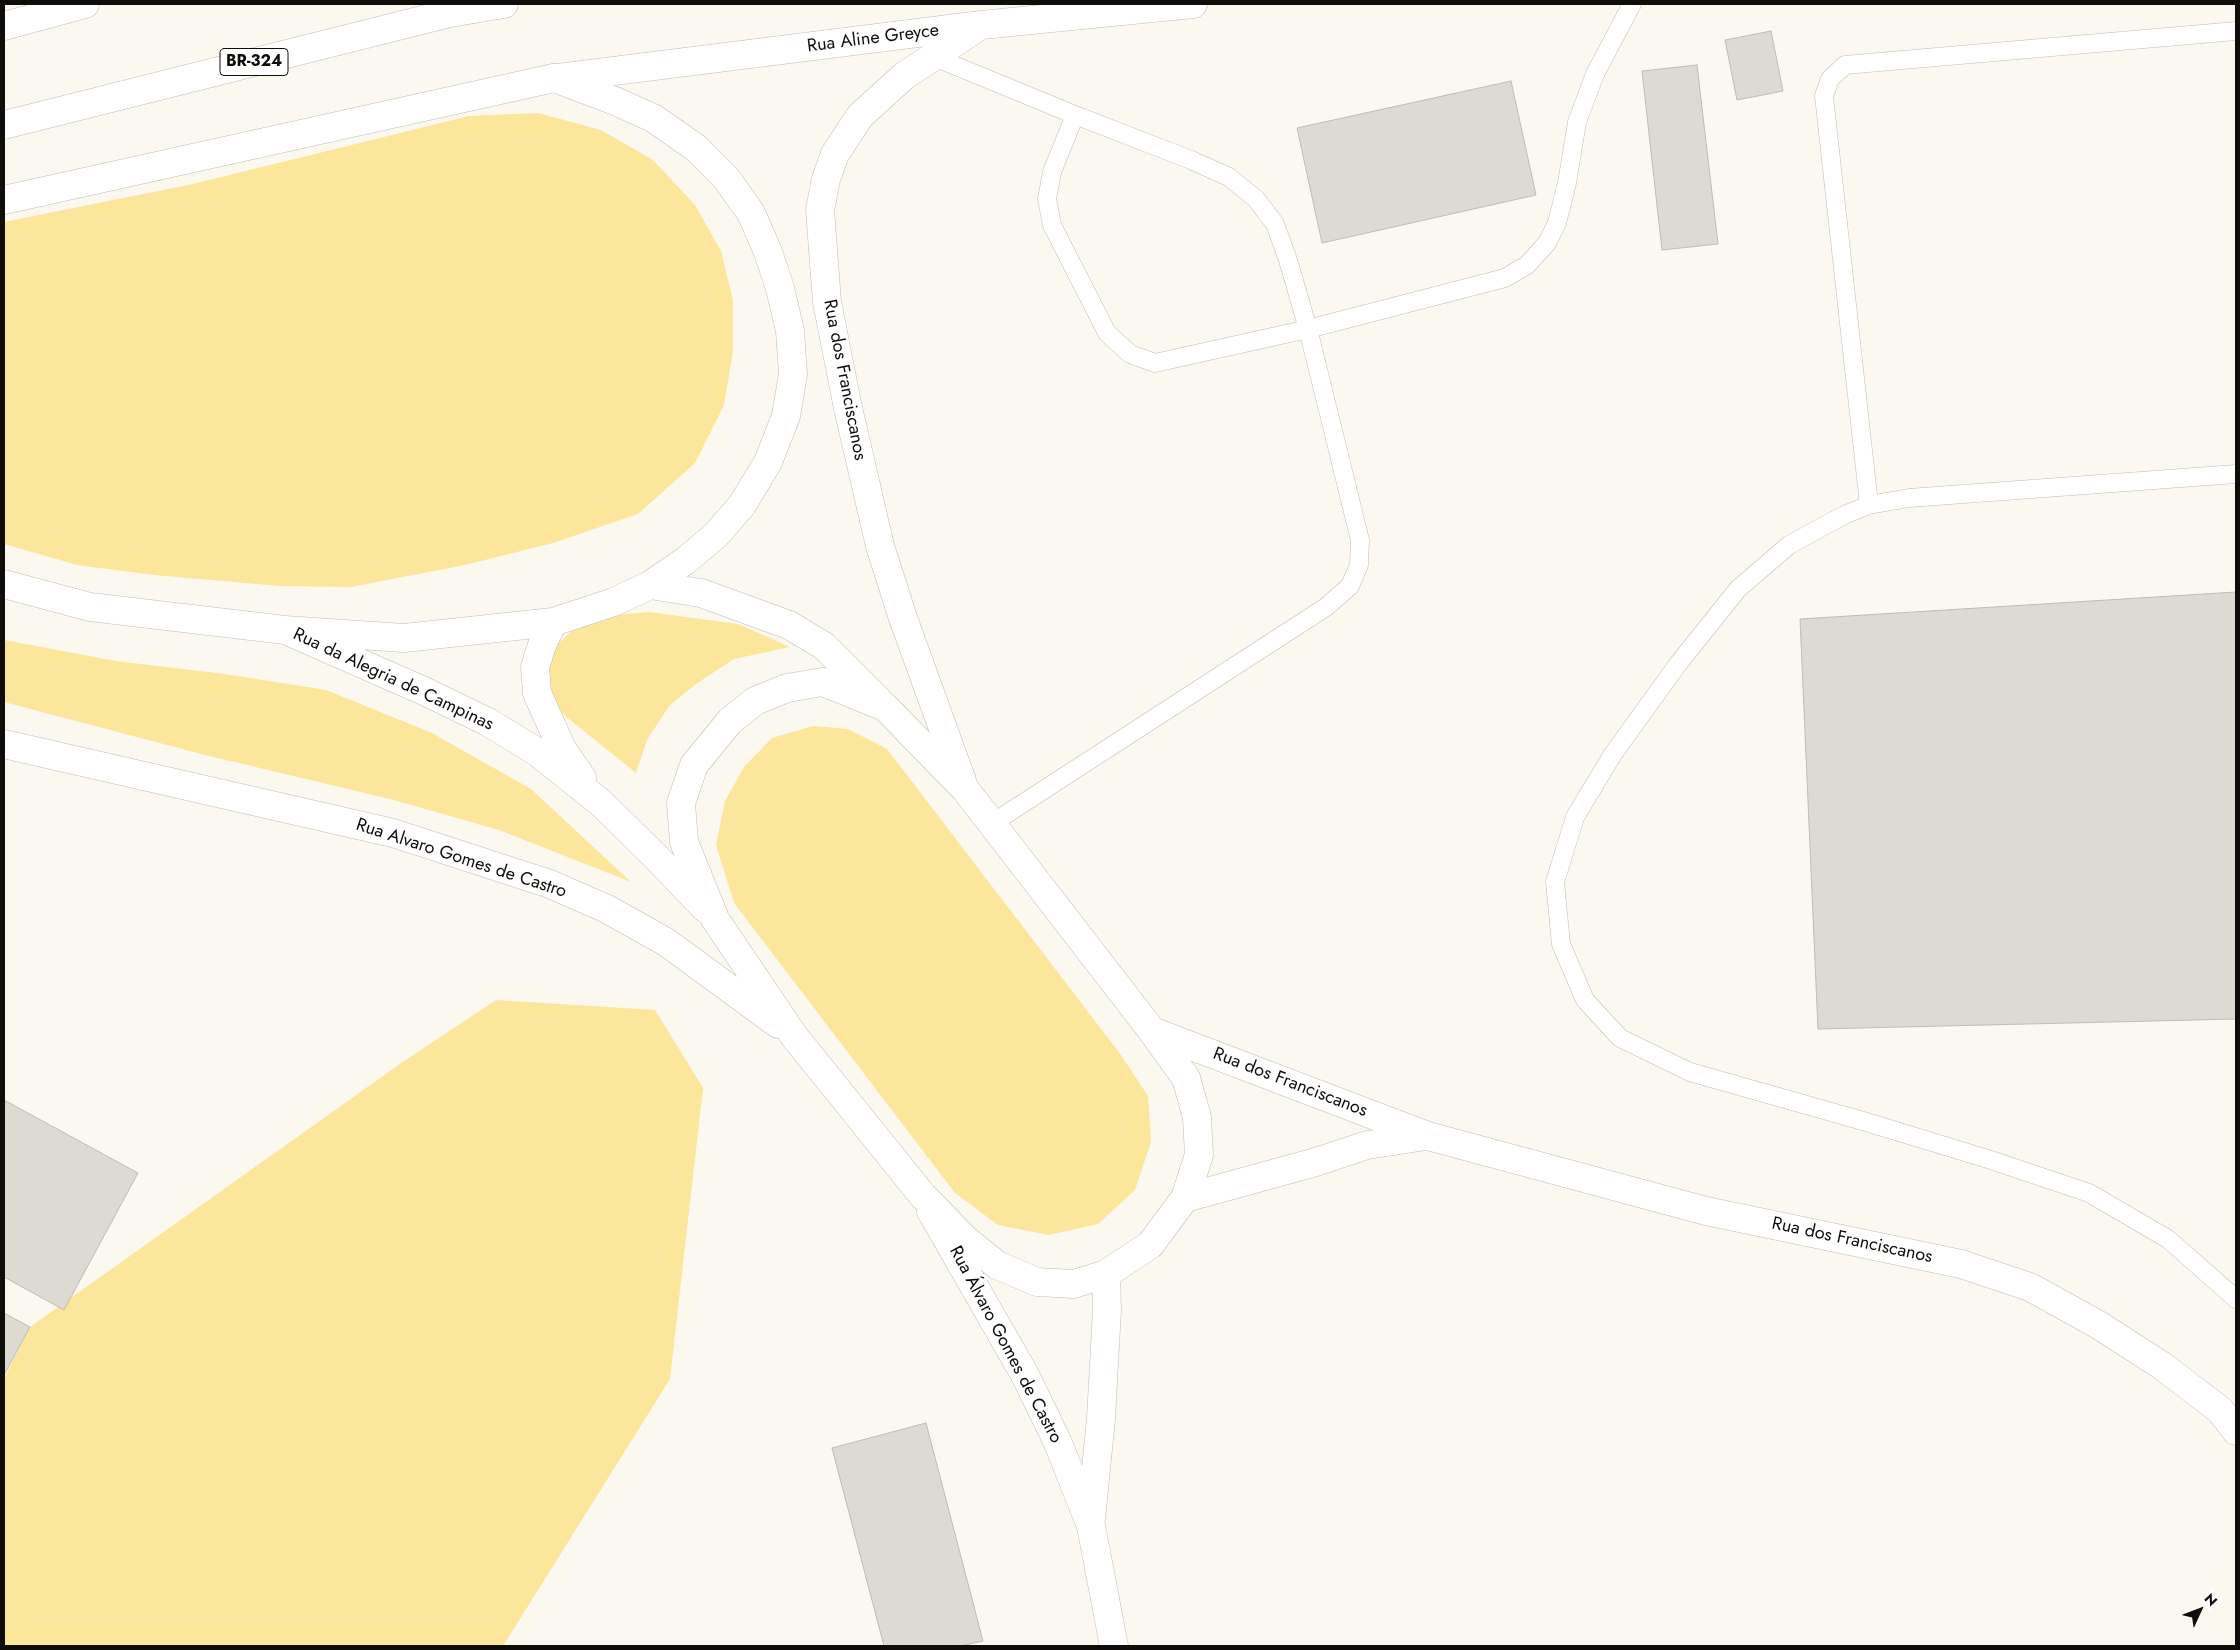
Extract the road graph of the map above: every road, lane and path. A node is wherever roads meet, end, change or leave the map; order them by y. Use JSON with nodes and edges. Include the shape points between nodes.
{"nodes":[{"id":1,"x":85,"y":4,"type":"edge"},
{"id":2,"x":504,"y":4,"type":"edge"},
{"id":3,"x":1193,"y":4,"type":"edge"},
{"id":4,"x":1632,"y":4,"type":"edge"},
{"id":5,"x":981,"y":25,"type":"junction"},
{"id":6,"x":4,"y":26,"type":"edge"},
{"id":7,"x":2236,"y":31,"type":"edge"},
{"id":8,"x":934,"y":57,"type":"junction"},
{"id":9,"x":554,"y":78,"type":"junction"},
{"id":10,"x":1075,"y":115,"type":"junction"},
{"id":11,"x":4,"y":125,"type":"edge"},
{"id":12,"x":4,"y":200,"type":"edge"},
{"id":13,"x":1308,"y":329,"type":"junction"},
{"id":14,"x":2236,"y":474,"type":"edge"},
{"id":15,"x":1869,"y":506,"type":"junction"},
{"id":16,"x":4,"y":584,"type":"edge"},
{"id":17,"x":650,"y":585,"type":"junction"},
{"id":18,"x":553,"y":622,"type":"junction"},
{"id":19,"x":286,"y":630,"type":"junction"},
{"id":20,"x":885,"y":707,"type":"junction"},
{"id":21,"x":4,"y":744,"type":"edge"},
{"id":22,"x":965,"y":789,"type":"junction"},
{"id":23,"x":601,"y":803,"type":"junction"},
{"id":24,"x":991,"y":824,"type":"junction"},
{"id":25,"x":715,"y":919,"type":"junction"},
{"id":26,"x":1152,"y":1030,"type":"junction"},
{"id":27,"x":794,"y":1036,"type":"junction"},
{"id":28,"x":1428,"y":1136,"type":"junction"},
{"id":29,"x":923,"y":1196,"type":"junction"},
{"id":30,"x":1185,"y":1198,"type":"junction"},
{"id":31,"x":1106,"y":1274,"type":"junction"},
{"id":32,"x":2236,"y":1299,"type":"edge"},
{"id":33,"x":2236,"y":1431,"type":"edge"},
{"id":34,"x":1091,"y":1526,"type":"junction"},
{"id":35,"x":1114,"y":1646,"type":"edge"}],
"edges":[{"from":1,"to":6,"type":"main road"},
{"from":2,"to":11,"type":"main road","number":"BR-324","via":[[450,13]]},
{"from":3,"to":5,"type":"main road","name":"Rua Aline Greyce"},
{"from":4,"to":13,"type":"lane","via":[[1595,74],[1577,122],[1557,223],[1547,243],[1527,265],[1505,278]]},
{"from":5,"to":8,"type":"main road","name":"Rua dos Franciscanos"},
{"from":5,"to":9,"type":"main road","name":"Rua Aline Greyce"},
{"from":7,"to":15,"type":"lane","via":[[1845,65],[1830,79],[1824,96]]},
{"from":8,"to":10,"type":"lane"},
{"from":8,"to":22,"type":"main road","name":"Rua dos Franciscanos","via":[[904,76],[860,116],[834,154],[820,210],[829,312],[880,546]]},
{"from":9,"to":12,"type":"main road","name":"Rua Aline Greyce"},
{"from":9,"to":17,"type":"main road","via":[[653,118],[696,148],[726,178],[750,213],[768,252],[790,331],[793,374],[786,416],[768,462],[742,505],[716,535]]},
{"from":10,"to":13,"type":"lane","via":[[1229,177],[1256,200],[1275,224]]},
{"from":10,"to":13,"type":"lane","via":[[1052,172],[1047,199],[1052,224],[1107,333],[1130,354],[1155,363]]},
{"from":13,"to":24,"type":"lane","via":[[1360,540],[1359,565],[1350,586],[1326,607]]},
{"from":14,"to":15,"type":"lane","via":[[1909,498]]},
{"from":15,"to":32,"type":"lane","via":[[1790,545],[1738,590],[1678,664],[1613,754],[1575,817],[1555,882],[1562,944],[1585,1000],[1620,1038],[1690,1072],[1927,1140],[2089,1193],[2168,1239]]},
{"from":16,"to":19,"type":"main road","name":"Rua da Alegria de Campinas","via":[[90,607]]},
{"from":17,"to":18,"type":"main road","via":[[614,602]]},
{"from":17,"to":20,"type":"main road","via":[[701,594],[789,625],[824,646]]},
{"from":18,"to":19,"type":"main road","via":[[404,638]]},
{"from":18,"to":23,"type":"main road","via":[[536,667],[537,693],[562,749]]},
{"from":19,"to":23,"type":"main road","name":"Rua da Alegria de Campinas","via":[[488,722],[537,752]]},
{"from":20,"to":22,"type":"main road"},
{"from":20,"to":25,"type":"main road","via":[[823,682],[787,688],[755,701],[730,721],[694,765],[682,803],[684,842]]},
{"from":21,"to":27,"type":"main road","name":"Rua Alvaro Gomes de Castro","via":[[393,833],[550,884],[607,909],[666,942]]},
{"from":22,"to":24,"type":"main road"},
{"from":23,"to":25,"type":"main road","name":"Rua da Alegria de Campinas"},
{"from":24,"to":26,"type":"main road"},
{"from":25,"to":27,"type":"main road"},
{"from":26,"to":28,"type":"main road","name":"Rua dos Franciscanos"},
{"from":26,"to":30,"type":"main road","via":[[1186,1078],[1197,1117],[1199,1155]]},
{"from":27,"to":29,"type":"main road"},
{"from":28,"to":30,"type":"main road","name":"Rua dos Franciscanos","via":[[1367,1145]]},
{"from":28,"to":33,"type":"main road","name":"Rua dos Franciscanos","via":[[1706,1211],[1961,1264],[2030,1288],[2098,1324],[2161,1365],[2220,1410]]},
{"from":29,"to":31,"type":"main road","via":[[997,1266],[1037,1282],[1074,1284]]},
{"from":29,"to":34,"type":"main road","name":"Rua Álvaro Gomes de Castro","via":[[1025,1375],[1058,1443]]},
{"from":30,"to":31,"type":"main road","via":[[1150,1245]]},
{"from":31,"to":34,"type":"main road","name":"Rua Álvaro Gomes de Castro","via":[[1101,1419]]},
{"from":34,"to":35,"type":"main road","name":"Rua Álvaro Gomes de Castro"}]}
